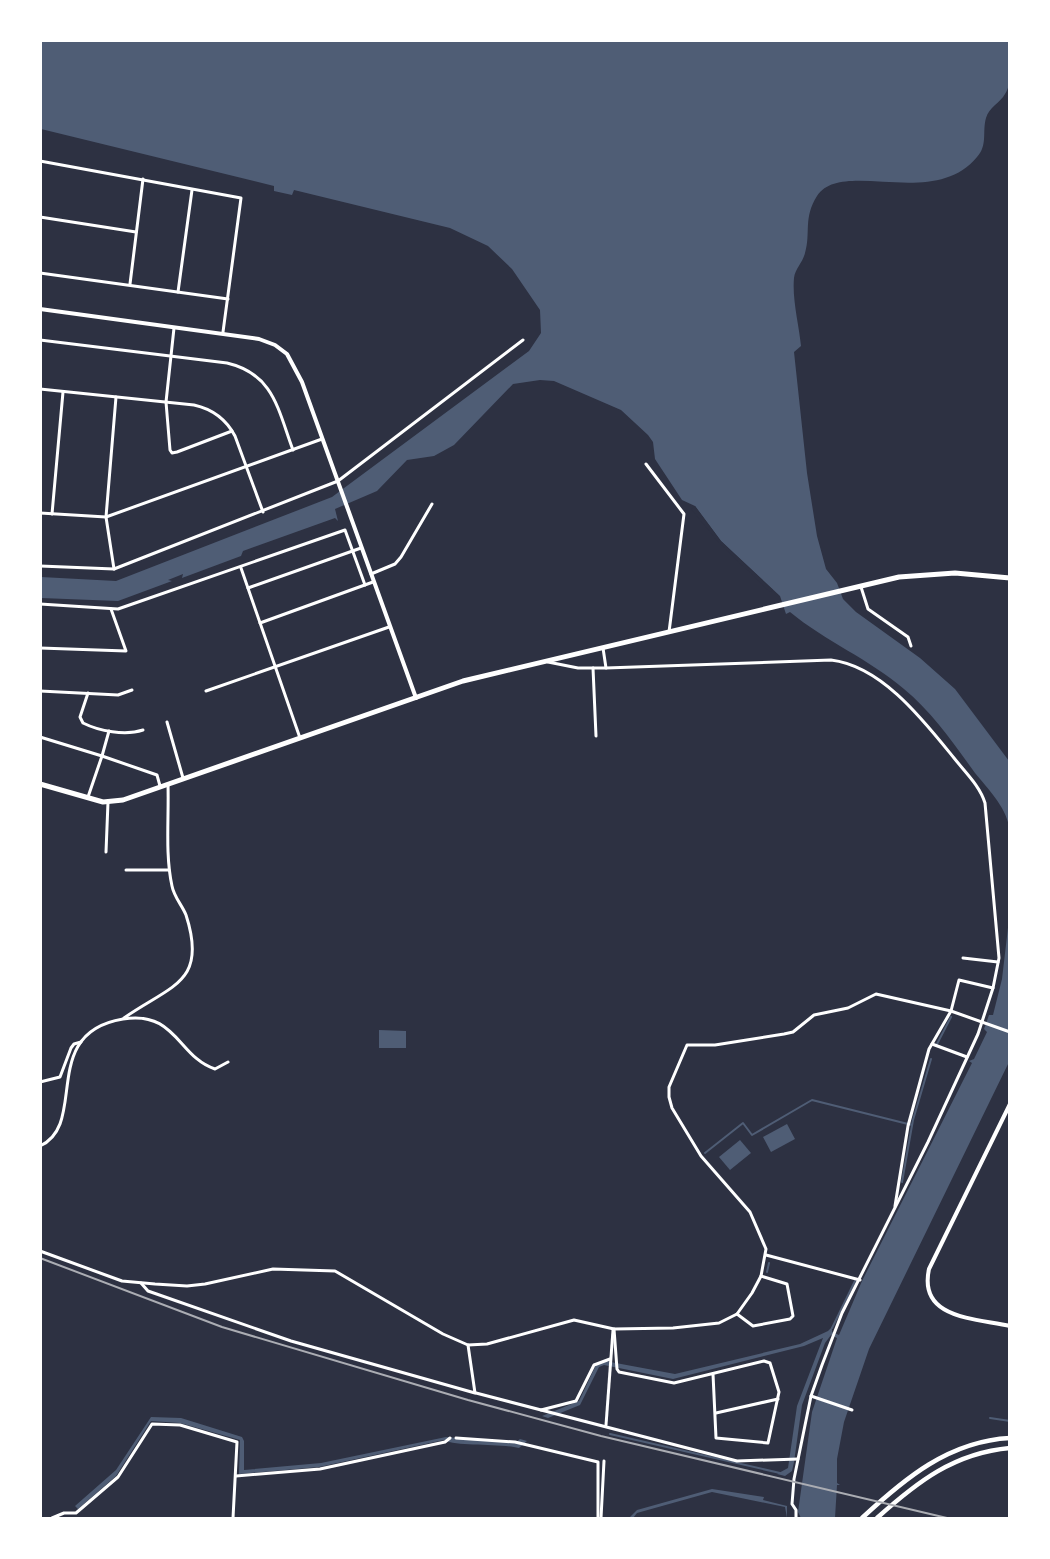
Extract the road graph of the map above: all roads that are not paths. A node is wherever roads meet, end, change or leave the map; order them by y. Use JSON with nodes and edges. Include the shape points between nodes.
{"nodes":[{"id":1,"x":40,"y":161,"type":"edge"},
{"id":2,"x":143,"y":179,"type":"junction"},
{"id":3,"x":192,"y":189,"type":"junction"},
{"id":4,"x":40,"y":217,"type":"edge"},
{"id":5,"x":136,"y":232,"type":"junction"},
{"id":6,"x":40,"y":273,"type":"edge"},
{"id":7,"x":129,"y":285,"type":"junction"},
{"id":8,"x":178,"y":292,"type":"junction"},
{"id":9,"x":228,"y":299,"type":"junction"},
{"id":10,"x":40,"y":309,"type":"edge"},
{"id":11,"x":174,"y":326,"type":"junction"},
{"id":12,"x":223,"y":332,"type":"junction"},
{"id":13,"x":40,"y":340,"type":"edge"},
{"id":14,"x":523,"y":340,"type":"dead end"},
{"id":15,"x":171,"y":356,"type":"junction"},
{"id":16,"x":40,"y":389,"type":"edge"},
{"id":17,"x":63,"y":392,"type":"junction"},
{"id":18,"x":116,"y":397,"type":"junction"},
{"id":19,"x":166,"y":402,"type":"junction"},
{"id":20,"x":232,"y":431,"type":"junction"},
{"id":21,"x":322,"y":439,"type":"junction"},
{"id":22,"x":293,"y":450,"type":"junction"},
{"id":23,"x":646,"y":464,"type":"dead end"},
{"id":24,"x":246,"y":467,"type":"junction"},
{"id":25,"x":338,"y":481,"type":"junction"},
{"id":26,"x":432,"y":504,"type":"dead end"},
{"id":27,"x":40,"y":513,"type":"edge"},
{"id":28,"x":262,"y":513,"type":"junction"},
{"id":29,"x":52,"y":514,"type":"junction"},
{"id":30,"x":106,"y":517,"type":"junction"},
{"id":31,"x":361,"y":548,"type":"junction"},
{"id":32,"x":353,"y":551,"type":"junction"},
{"id":33,"x":40,"y":566,"type":"edge"},
{"id":34,"x":241,"y":568,"type":"junction"},
{"id":35,"x":114,"y":570,"type":"junction"},
{"id":36,"x":370,"y":574,"type":"junction"},
{"id":37,"x":1010,"y":578,"type":"edge"},
{"id":38,"x":373,"y":582,"type":"junction"},
{"id":39,"x":365,"y":585,"type":"junction"},
{"id":40,"x":861,"y":585,"type":"junction"},
{"id":41,"x":248,"y":588,"type":"junction"},
{"id":42,"x":40,"y":604,"type":"edge"},
{"id":43,"x":111,"y":609,"type":"junction"},
{"id":44,"x":260,"y":623,"type":"junction"},
{"id":45,"x":389,"y":627,"type":"junction"},
{"id":46,"x":669,"y":632,"type":"junction"},
{"id":47,"x":911,"y":646,"type":"dead end"},
{"id":48,"x":40,"y":648,"type":"edge"},
{"id":49,"x":603,"y":648,"type":"junction"},
{"id":50,"x":546,"y":662,"type":"junction"},
{"id":51,"x":275,"y":666,"type":"junction"},
{"id":52,"x":593,"y":668,"type":"junction"},
{"id":53,"x":606,"y":668,"type":"junction"},
{"id":54,"x":132,"y":690,"type":"dead end"},
{"id":55,"x":40,"y":691,"type":"edge"},
{"id":56,"x":206,"y":691,"type":"dead end"},
{"id":57,"x":88,"y":693,"type":"junction"},
{"id":58,"x":416,"y":698,"type":"junction"},
{"id":59,"x":167,"y":722,"type":"dead end"},
{"id":60,"x":143,"y":730,"type":"dead end"},
{"id":61,"x":109,"y":731,"type":"junction"},
{"id":62,"x":596,"y":736,"type":"dead end"},
{"id":63,"x":40,"y":737,"type":"edge"},
{"id":64,"x":301,"y":739,"type":"junction"},
{"id":65,"x":102,"y":756,"type":"junction"},
{"id":66,"x":184,"y":780,"type":"junction"},
{"id":67,"x":40,"y":784,"type":"edge"},
{"id":68,"x":168,"y":785,"type":"junction"},
{"id":69,"x":160,"y":788,"type":"junction"},
{"id":70,"x":88,"y":798,"type":"junction"},
{"id":71,"x":108,"y":802,"type":"junction"},
{"id":72,"x":106,"y":852,"type":"dead end"},
{"id":73,"x":126,"y":870,"type":"dead end"},
{"id":74,"x":170,"y":870,"type":"junction"},
{"id":75,"x":963,"y":958,"type":"dead end"},
{"id":76,"x":998,"y":962,"type":"junction"},
{"id":77,"x":993,"y":988,"type":"junction"},
{"id":78,"x":951,"y":1011,"type":"junction"},
{"id":79,"x":124,"y":1019,"type":"junction"},
{"id":80,"x":983,"y":1022,"type":"junction"},
{"id":81,"x":1010,"y":1032,"type":"edge"},
{"id":82,"x":81,"y":1042,"type":"junction"},
{"id":83,"x":932,"y":1044,"type":"junction"},
{"id":84,"x":968,"y":1058,"type":"junction"},
{"id":85,"x":228,"y":1062,"type":"dead end"},
{"id":86,"x":40,"y":1082,"type":"edge"},
{"id":87,"x":1010,"y":1104,"type":"edge"},
{"id":88,"x":40,"y":1146,"type":"edge"},
{"id":89,"x":894,"y":1211,"type":"junction"},
{"id":90,"x":40,"y":1251,"type":"edge"},
{"id":91,"x":766,"y":1255,"type":"junction"},
{"id":92,"x":761,"y":1276,"type":"junction"},
{"id":93,"x":860,"y":1280,"type":"junction"},
{"id":94,"x":141,"y":1283,"type":"junction"},
{"id":95,"x":737,"y":1314,"type":"junction"},
{"id":96,"x":1010,"y":1326,"type":"edge"},
{"id":97,"x":614,"y":1329,"type":"junction"},
{"id":98,"x":468,"y":1345,"type":"junction"},
{"id":99,"x":610,"y":1360,"type":"junction"},
{"id":100,"x":713,"y":1374,"type":"junction"},
{"id":101,"x":475,"y":1393,"type":"junction"},
{"id":102,"x":811,"y":1396,"type":"junction"},
{"id":103,"x":778,"y":1399,"type":"junction"},
{"id":104,"x":539,"y":1410,"type":"junction"},
{"id":105,"x":852,"y":1410,"type":"dead end"},
{"id":106,"x":716,"y":1413,"type":"junction"},
{"id":107,"x":606,"y":1425,"type":"dead end"},
{"id":108,"x":450,"y":1438,"type":"dead end"},
{"id":109,"x":456,"y":1438,"type":"dead end"},
{"id":110,"x":1010,"y":1438,"type":"edge"},
{"id":111,"x":1010,"y":1448,"type":"edge"},
{"id":112,"x":796,"y":1459,"type":"junction"},
{"id":113,"x":604,"y":1461,"type":"dead end"},
{"id":114,"x":236,"y":1476,"type":"junction"},
{"id":115,"x":52,"y":1518,"type":"edge"},
{"id":116,"x":233,"y":1518,"type":"edge"},
{"id":117,"x":600,"y":1518,"type":"edge"},
{"id":118,"x":796,"y":1518,"type":"edge"},
{"id":119,"x":862,"y":1518,"type":"edge"},
{"id":120,"x":877,"y":1518,"type":"edge"}],
"edges":[{"from":1,"to":2,"type":"street"},
{"from":2,"to":3,"type":"street"},
{"from":2,"to":5,"type":"street"},
{"from":3,"to":8,"type":"street"},
{"from":3,"to":9,"type":"street","via":[[241,198]]},
{"from":4,"to":5,"type":"street"},
{"from":5,"to":7,"type":"street"},
{"from":6,"to":7,"type":"street"},
{"from":7,"to":8,"type":"street"},
{"from":8,"to":9,"type":"street"},
{"from":9,"to":12,"type":"street"},
{"from":10,"to":11,"type":"street"},
{"from":11,"to":12,"type":"street"},
{"from":11,"to":15,"type":"street"},
{"from":12,"to":21,"type":"street","via":[[267,341],[287,354],[302,382]]},
{"from":13,"to":15,"type":"street"},
{"from":14,"to":25,"type":"street"},
{"from":15,"to":19,"type":"street"},
{"from":15,"to":22,"type":"street","via":[[227,363],[257,375],[269,388]]},
{"from":16,"to":17,"type":"street"},
{"from":17,"to":18,"type":"street"},
{"from":17,"to":29,"type":"street"},
{"from":18,"to":19,"type":"street"},
{"from":18,"to":30,"type":"street"},
{"from":19,"to":20,"type":"street","via":[[206,408]]},
{"from":19,"to":20,"type":"street","via":[[172,453]]},
{"from":20,"to":24,"type":"street"},
{"from":21,"to":22,"type":"street"},
{"from":21,"to":25,"type":"street"},
{"from":22,"to":24,"type":"street"},
{"from":23,"to":46,"type":"street","via":[[684,514]]},
{"from":24,"to":28,"type":"street"},
{"from":24,"to":30,"type":"street"},
{"from":25,"to":28,"type":"street"},
{"from":25,"to":31,"type":"street"},
{"from":26,"to":36,"type":"street","via":[[395,564]]},
{"from":27,"to":29,"type":"street"},
{"from":28,"to":35,"type":"street"},
{"from":29,"to":30,"type":"street"},
{"from":30,"to":35,"type":"street"},
{"from":31,"to":32,"type":"street"},
{"from":31,"to":36,"type":"street"},
{"from":32,"to":34,"type":"street","via":[[345,530]]},
{"from":32,"to":39,"type":"street"},
{"from":32,"to":41,"type":"street"},
{"from":33,"to":35,"type":"street"},
{"from":34,"to":41,"type":"street"},
{"from":34,"to":43,"type":"street","via":[[239,565]]},
{"from":36,"to":38,"type":"street"},
{"from":37,"to":40,"type":"highway","via":[[930,573]]},
{"from":38,"to":39,"type":"street"},
{"from":38,"to":45,"type":"street"},
{"from":39,"to":44,"type":"street"},
{"from":40,"to":46,"type":"highway"},
{"from":40,"to":47,"type":"street","via":[[868,609],[908,637]]},
{"from":41,"to":44,"type":"street"},
{"from":42,"to":43,"type":"street"},
{"from":43,"to":48,"type":"street","via":[[126,651]]},
{"from":44,"to":51,"type":"street"},
{"from":45,"to":51,"type":"street"},
{"from":45,"to":58,"type":"street"},
{"from":46,"to":49,"type":"highway"},
{"from":49,"to":50,"type":"highway"},
{"from":49,"to":53,"type":"street"},
{"from":50,"to":52,"type":"street"},
{"from":50,"to":58,"type":"highway","via":[[463,681]]},
{"from":51,"to":56,"type":"street"},
{"from":51,"to":64,"type":"street"},
{"from":52,"to":53,"type":"street"},
{"from":52,"to":62,"type":"street"},
{"from":53,"to":76,"type":"street","via":[[831,660],[859,668],[912,706],[984,797]]},
{"from":54,"to":57,"type":"street","via":[[118,695]]},
{"from":55,"to":57,"type":"street"},
{"from":57,"to":61,"type":"street","via":[[80,720]]},
{"from":58,"to":64,"type":"highway"},
{"from":59,"to":66,"type":"street"},
{"from":60,"to":61,"type":"street"},
{"from":61,"to":65,"type":"street"},
{"from":63,"to":65,"type":"street"},
{"from":64,"to":66,"type":"highway"},
{"from":65,"to":69,"type":"street","via":[[156,775]]},
{"from":65,"to":70,"type":"street"},
{"from":66,"to":68,"type":"highway"},
{"from":67,"to":70,"type":"highway"},
{"from":68,"to":69,"type":"highway"},
{"from":68,"to":74,"type":"street"},
{"from":69,"to":71,"type":"highway"},
{"from":70,"to":71,"type":"highway"},
{"from":71,"to":72,"type":"street"},
{"from":73,"to":74,"type":"street"},
{"from":74,"to":79,"type":"street","via":[[172,887],[191,935],[193,961],[174,987]]},
{"from":75,"to":76,"type":"street"},
{"from":76,"to":77,"type":"street"},
{"from":77,"to":78,"type":"street","via":[[959,981]]},
{"from":77,"to":80,"type":"street"},
{"from":78,"to":80,"type":"street"},
{"from":78,"to":83,"type":"street"},
{"from":78,"to":91,"type":"street","via":[[876,994],[848,1008],[814,1015],[793,1032],[716,1045],[687,1045],[669,1087],[672,1108],[701,1156],[750,1212]]},
{"from":79,"to":82,"type":"street","via":[[104,1024]]},
{"from":79,"to":85,"type":"street","via":[[153,1021],[174,1033],[196,1061],[205,1066],[215,1069]]},
{"from":80,"to":81,"type":"street"},
{"from":80,"to":84,"type":"street"},
{"from":82,"to":86,"type":"street","via":[[71,1048],[60,1077]]},
{"from":82,"to":88,"type":"street","via":[[71,1061],[62,1121],[55,1135]]},
{"from":83,"to":84,"type":"street"},
{"from":83,"to":89,"type":"street","via":[[908,1126]]},
{"from":84,"to":89,"type":"street"},
{"from":87,"to":96,"type":"street","via":[[927,1280],[931,1297],[940,1308]]},
{"from":89,"to":93,"type":"street"},
{"from":90,"to":94,"type":"street","via":[[122,1281]]},
{"from":91,"to":92,"type":"street"},
{"from":91,"to":93,"type":"street"},
{"from":92,"to":95,"type":"street"},
{"from":92,"to":95,"type":"street","via":[[787,1284],[793,1316],[753,1326]]},
{"from":93,"to":102,"type":"street"},
{"from":94,"to":98,"type":"street","via":[[187,1286],[273,1269],[335,1271]]},
{"from":94,"to":101,"type":"street","via":[[148,1291],[291,1341]]},
{"from":95,"to":97,"type":"street","via":[[719,1323],[700,1326]]},
{"from":97,"to":98,"type":"street","via":[[574,1320],[487,1344]]},
{"from":97,"to":99,"type":"street"},
{"from":97,"to":100,"type":"street","via":[[619,1372],[674,1383]]},
{"from":98,"to":101,"type":"street"},
{"from":99,"to":104,"type":"street","via":[[594,1365],[576,1401]]},
{"from":99,"to":107,"type":"street"},
{"from":100,"to":103,"type":"street","via":[[768,1361]]},
{"from":100,"to":106,"type":"street"},
{"from":101,"to":104,"type":"street"},
{"from":102,"to":105,"type":"street"},
{"from":102,"to":112,"type":"street"},
{"from":103,"to":106,"type":"street"},
{"from":103,"to":106,"type":"street","via":[[768,1443],[716,1438]]},
{"from":104,"to":112,"type":"street","via":[[736,1461]]},
{"from":108,"to":114,"type":"street","via":[[320,1469]]},
{"from":109,"to":117,"type":"street","via":[[515,1442],[598,1462]]},
{"from":110,"to":119,"type":"main road","via":[[978,1443],[947,1454],[906,1480]]},
{"from":111,"to":120,"type":"main road","via":[[951,1462],[924,1478]]},
{"from":112,"to":118,"type":"street","via":[[792,1504]]},
{"from":113,"to":117,"type":"street"},
{"from":114,"to":115,"type":"street","via":[[237,1442],[180,1425],[152,1424],[118,1477],[76,1513]]},
{"from":114,"to":116,"type":"street"}]}
